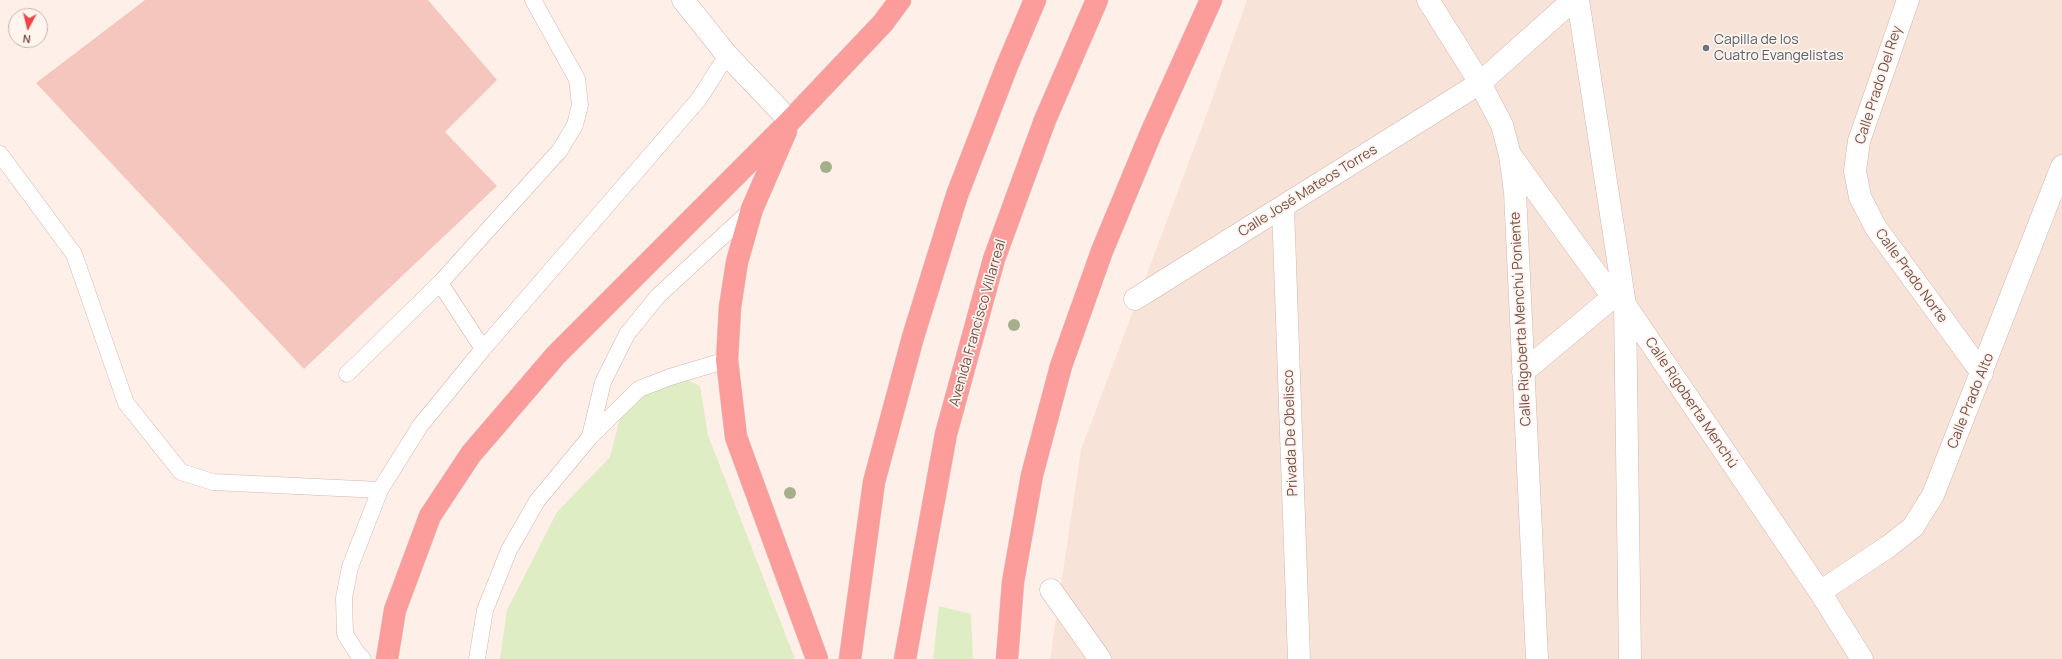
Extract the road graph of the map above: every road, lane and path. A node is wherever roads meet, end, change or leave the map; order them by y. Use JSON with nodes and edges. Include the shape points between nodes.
{"nodes":[{"id":1,"x":533,"y":0,"type":"edge"},
{"id":2,"x":683,"y":0,"type":"edge"},
{"id":3,"x":900,"y":0,"type":"edge"},
{"id":4,"x":1035,"y":0,"type":"edge"},
{"id":5,"x":1097,"y":0,"type":"edge"},
{"id":6,"x":1211,"y":0,"type":"edge"},
{"id":7,"x":1428,"y":0,"type":"edge"},
{"id":8,"x":1573,"y":0,"type":"edge"},
{"id":9,"x":1578,"y":0,"type":"edge"},
{"id":10,"x":1908,"y":0,"type":"edge"},
{"id":11,"x":727,"y":55,"type":"junction"},
{"id":12,"x":1480,"y":83,"type":"junction"},
{"id":13,"x":790,"y":121,"type":"junction"},
{"id":14,"x":0,"y":154,"type":"edge"},
{"id":15,"x":1510,"y":155,"type":"junction"},
{"id":16,"x":2062,"y":166,"type":"edge"},
{"id":17,"x":1855,"y":172,"type":"joint"},
{"id":18,"x":1283,"y":207,"type":"junction"},
{"id":19,"x":752,"y":209,"type":"junction"},
{"id":20,"x":440,"y":282,"type":"junction"},
{"id":21,"x":1135,"y":299,"type":"dead end"},
{"id":22,"x":1619,"y":301,"type":"junction"},
{"id":23,"x":482,"y":349,"type":"junction"},
{"id":24,"x":727,"y":360,"type":"junction"},
{"id":25,"x":1523,"y":372,"type":"junction"},
{"id":26,"x":1982,"y":373,"type":"junction"},
{"id":27,"x":347,"y":374,"type":"dead end"},
{"id":28,"x":590,"y":437,"type":"junction"},
{"id":29,"x":380,"y":490,"type":"junction"},
{"id":30,"x":1051,"y":590,"type":"dead end"},
{"id":31,"x":1820,"y":592,"type":"junction"},
{"id":32,"x":363,"y":659,"type":"edge"},
{"id":33,"x":387,"y":659,"type":"edge"},
{"id":34,"x":477,"y":659,"type":"edge"},
{"id":35,"x":817,"y":659,"type":"edge"},
{"id":36,"x":850,"y":659,"type":"edge"},
{"id":37,"x":905,"y":659,"type":"edge"},
{"id":38,"x":1007,"y":659,"type":"edge"},
{"id":39,"x":1100,"y":659,"type":"edge"},
{"id":40,"x":1299,"y":659,"type":"edge"},
{"id":41,"x":1537,"y":659,"type":"edge"},
{"id":42,"x":1630,"y":659,"type":"edge"},
{"id":43,"x":1862,"y":659,"type":"edge"}],
"edges":[{"from":1,"to":20,"type":"lane","via":[[576,79],[580,105],[575,125],[560,150]]},
{"from":2,"to":11,"type":"street"},
{"from":3,"to":13,"type":"highway","via":[[883,23]]},
{"from":4,"to":36,"type":"highway","via":[[957,195],[913,337],[874,482]]},
{"from":5,"to":37,"type":"highway","name":"Avenida Francisco Villarreal","via":[[1045,120],[994,259],[946,434]]},
{"from":6,"to":38,"type":"highway","via":[[1151,133],[1102,251],[1061,366],[1032,475],[1013,582]]},
{"from":7,"to":12,"type":"street","name":"Calle Rigoberta Menchú Poniente"},
{"from":8,"to":12,"type":"street","name":"Calle José Mateos Torres"},
{"from":9,"to":22,"type":"street"},
{"from":10,"to":17,"type":"street","name":"Calle Prado Del Rey","via":[[1859,141]]},
{"from":11,"to":13,"type":"street"},
{"from":11,"to":23,"type":"lane","via":[[699,99]]},
{"from":12,"to":15,"type":"street","name":"Calle Rigoberta Menchú Poniente","via":[[1502,125]]},
{"from":12,"to":18,"type":"street","name":"Calle José Mateos Torres"},
{"from":13,"to":19,"type":"highway"},
{"from":13,"to":33,"type":"highway","via":[[556,355],[471,454],[430,516],[395,610]]},
{"from":14,"to":29,"type":"lane","via":[[74,254],[126,403],[181,472],[213,482]]},
{"from":15,"to":22,"type":"street","name":"Calle Rigoberta Menchú"},
{"from":15,"to":25,"type":"street","name":"Calle Rigoberta Menchú Poniente"},
{"from":16,"to":26,"type":"street","name":"Calle Prado Alto"},
{"from":17,"to":26,"type":"street","name":"Calle Prado Norte","via":[[1860,197],[1876,228]]},
{"from":18,"to":21,"type":"street","name":"Calle José Mateos Torres"},
{"from":18,"to":40,"type":"street","name":"Privada De Obelisco"},
{"from":19,"to":24,"type":"highway","via":[[737,262],[730,307]]},
{"from":19,"to":28,"type":"lane","via":[[658,296],[627,334],[603,382]]},
{"from":20,"to":23,"type":"lane"},
{"from":20,"to":27,"type":"lane"},
{"from":22,"to":25,"type":"street"},
{"from":22,"to":31,"type":"street","name":"Calle Rigoberta Menchú"},
{"from":22,"to":42,"type":"street"},
{"from":23,"to":29,"type":"lane","via":[[420,426]]},
{"from":24,"to":28,"type":"lane","via":[[639,389]]},
{"from":24,"to":35,"type":"highway","via":[[736,437]]},
{"from":25,"to":41,"type":"street","name":"Calle Rigoberta Menchú Poniente"},
{"from":26,"to":31,"type":"street","name":"Calle Prado Alto","via":[[1933,494],[1913,527]]},
{"from":28,"to":34,"type":"lane","via":[[537,501],[509,550],[485,610]]},
{"from":29,"to":32,"type":"lane","via":[[350,567],[344,598],[345,634]]},
{"from":30,"to":39,"type":"street"},
{"from":31,"to":43,"type":"street","name":"Calle Rigoberta Menchú"}]}
